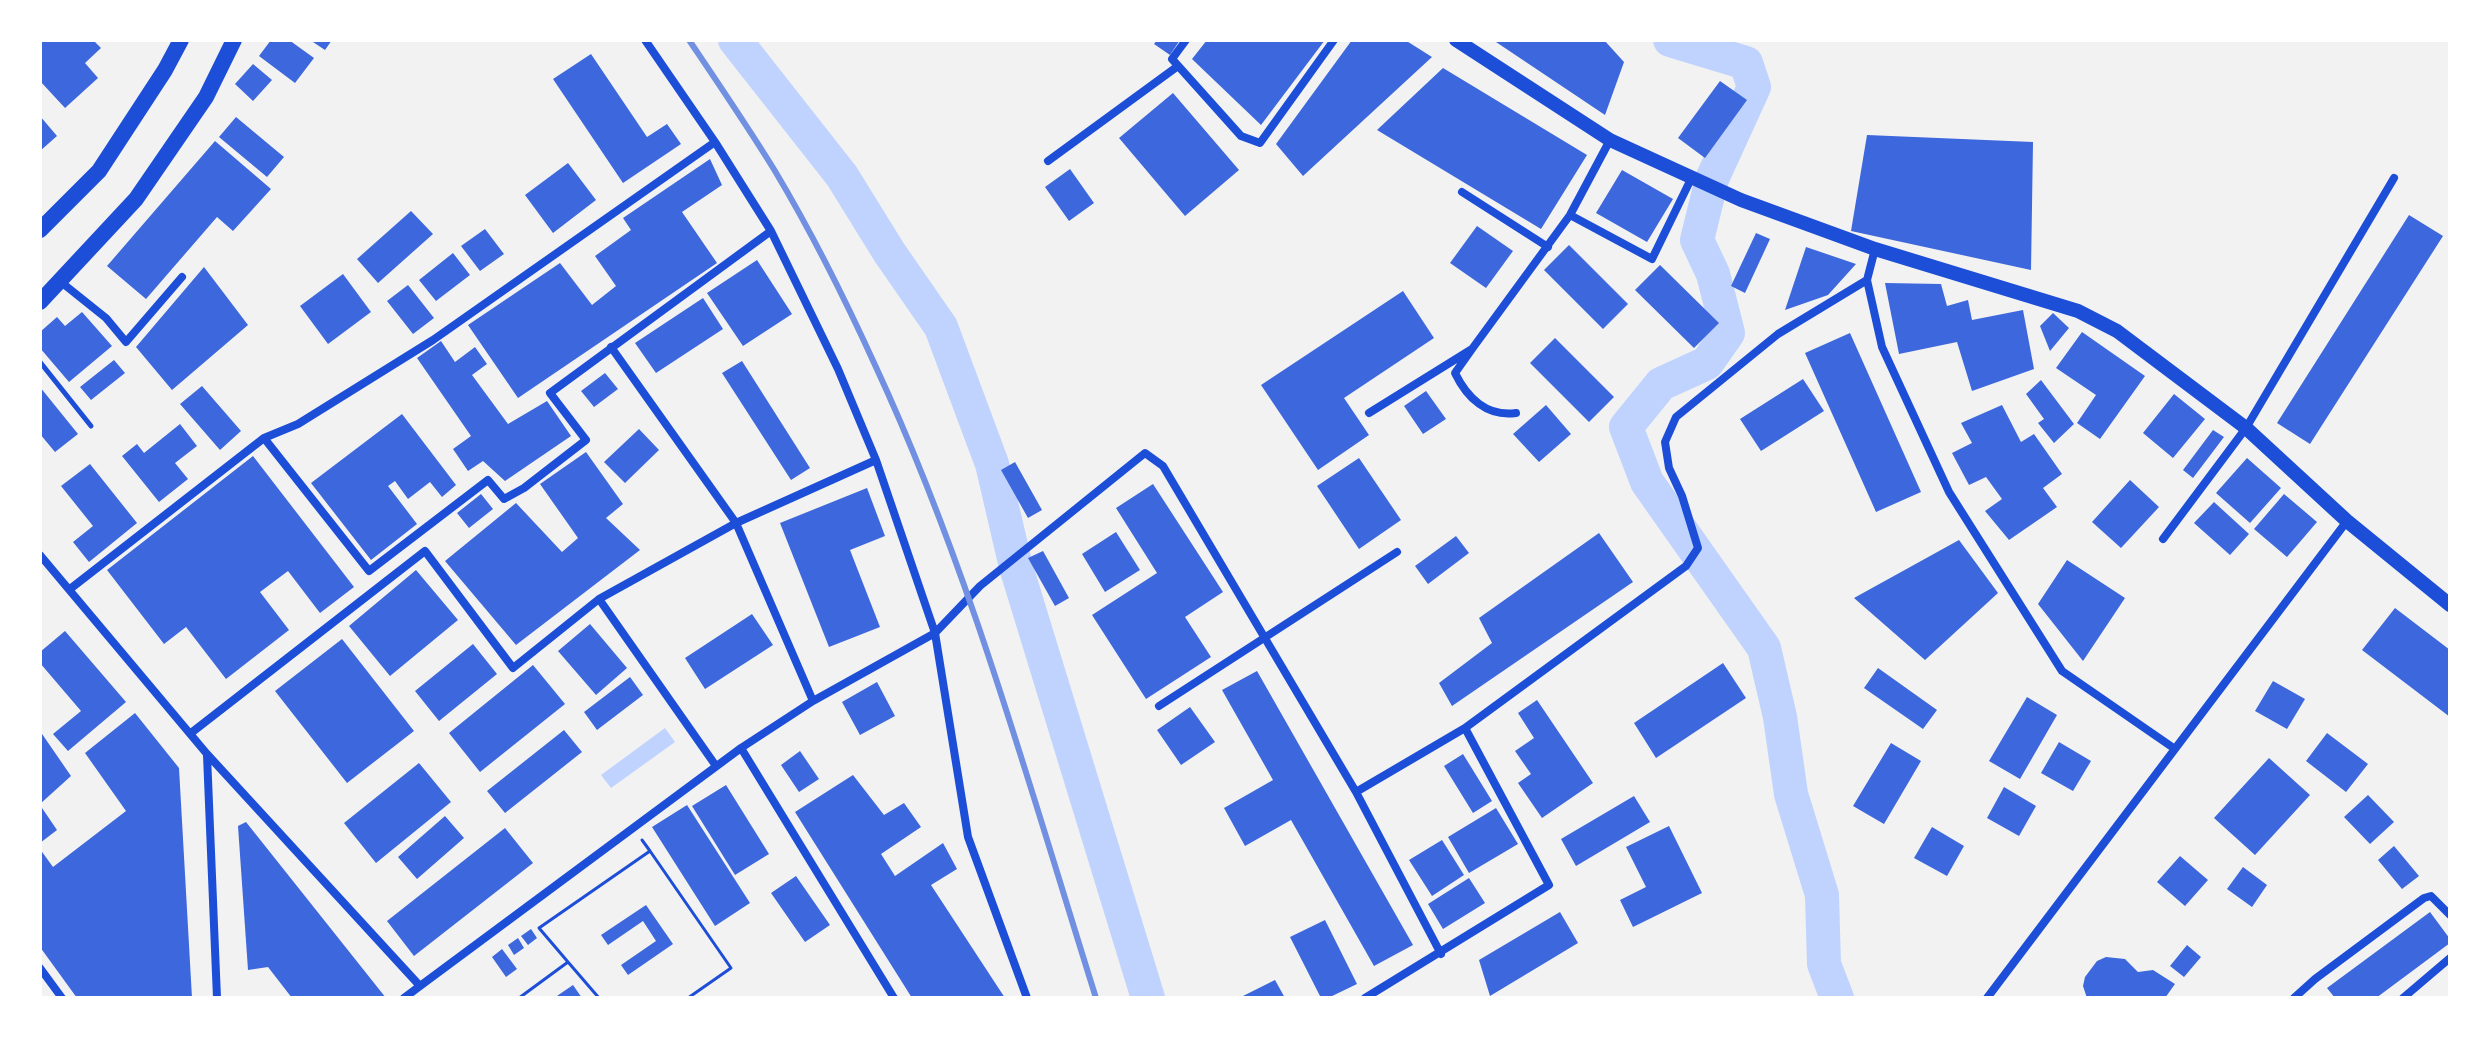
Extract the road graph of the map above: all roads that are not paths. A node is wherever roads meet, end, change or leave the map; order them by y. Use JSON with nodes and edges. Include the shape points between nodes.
{"nodes":[{"id":1,"x":181,"y":40,"type":"edge"},
{"id":2,"x":234,"y":40,"type":"edge"},
{"id":3,"x":645,"y":40,"type":"edge"},
{"id":4,"x":1186,"y":40,"type":"edge"},
{"id":5,"x":1334,"y":40,"type":"edge"},
{"id":6,"x":1456,"y":40,"type":"edge"},
{"id":7,"x":1178,"y":66,"type":"junction"},
{"id":8,"x":1610,"y":140,"type":"junction"},
{"id":9,"x":715,"y":142,"type":"junction"},
{"id":10,"x":1048,"y":161,"type":"dead end"},
{"id":11,"x":2394,"y":178,"type":"dead end"},
{"id":12,"x":1694,"y":180,"type":"junction"},
{"id":13,"x":1462,"y":192,"type":"dead end"},
{"id":14,"x":1570,"y":215,"type":"junction"},
{"id":15,"x":40,"y":230,"type":"edge"},
{"id":16,"x":771,"y":231,"type":"junction"},
{"id":17,"x":1548,"y":247,"type":"junction"},
{"id":18,"x":1875,"y":249,"type":"junction"},
{"id":19,"x":182,"y":277,"type":"dead end"},
{"id":20,"x":1867,"y":280,"type":"junction"},
{"id":21,"x":61,"y":282,"type":"junction"},
{"id":22,"x":40,"y":302,"type":"edge"},
{"id":23,"x":611,"y":347,"type":"junction"},
{"id":24,"x":1472,"y":349,"type":"junction"},
{"id":25,"x":40,"y":362,"type":"edge"},
{"id":26,"x":1369,"y":413,"type":"dead end"},
{"id":27,"x":1516,"y":413,"type":"dead end"},
{"id":28,"x":91,"y":426,"type":"dead end"},
{"id":29,"x":2246,"y":428,"type":"junction"},
{"id":30,"x":264,"y":438,"type":"junction"},
{"id":31,"x":876,"y":460,"type":"junction"},
{"id":32,"x":2347,"y":521,"type":"junction"},
{"id":33,"x":736,"y":523,"type":"junction"},
{"id":34,"x":2163,"y":539,"type":"dead end"},
{"id":35,"x":1397,"y":552,"type":"dead end"},
{"id":36,"x":40,"y":555,"type":"edge"},
{"id":37,"x":70,"y":589,"type":"junction"},
{"id":38,"x":599,"y":599,"type":"junction"},
{"id":39,"x":2450,"y":605,"type":"edge"},
{"id":40,"x":935,"y":633,"type":"junction"},
{"id":41,"x":1264,"y":636,"type":"junction"},
{"id":42,"x":813,"y":701,"type":"junction"},
{"id":43,"x":1159,"y":706,"type":"dead end"},
{"id":44,"x":1465,"y":728,"type":"junction"},
{"id":45,"x":191,"y":733,"type":"junction"},
{"id":46,"x":741,"y":748,"type":"junction"},
{"id":47,"x":2175,"y":749,"type":"junction"},
{"id":48,"x":207,"y":754,"type":"junction"},
{"id":49,"x":716,"y":766,"type":"junction"},
{"id":50,"x":1356,"y":792,"type":"junction"},
{"id":51,"x":2450,"y":915,"type":"edge"},
{"id":52,"x":1441,"y":954,"type":"junction"},
{"id":53,"x":2450,"y":958,"type":"edge"},
{"id":54,"x":40,"y":968,"type":"edge"},
{"id":55,"x":420,"y":986,"type":"junction"},
{"id":56,"x":62,"y":998,"type":"edge"},
{"id":57,"x":217,"y":998,"type":"edge"},
{"id":58,"x":404,"y":998,"type":"edge"},
{"id":59,"x":894,"y":998,"type":"edge"},
{"id":60,"x":1027,"y":998,"type":"edge"},
{"id":61,"x":1365,"y":998,"type":"edge"},
{"id":62,"x":1987,"y":998,"type":"edge"},
{"id":63,"x":2294,"y":998,"type":"edge"},
{"id":64,"x":2403,"y":998,"type":"edge"}],
"edges":[{"from":1,"to":15,"type":"main road","via":[[99,171]]},
{"from":2,"to":21,"type":"main road","via":[[206,97],[136,199]]},
{"from":3,"to":9,"type":"street"},
{"from":4,"to":7,"type":"street","via":[[1172,59]]},
{"from":5,"to":7,"type":"street","via":[[1260,143],[1241,136]]},
{"from":6,"to":8,"type":"street"},
{"from":7,"to":10,"type":"street"},
{"from":8,"to":12,"type":"street"},
{"from":8,"to":14,"type":"street"},
{"from":9,"to":16,"type":"street"},
{"from":9,"to":30,"type":"street","via":[[433,340],[308,418]]},
{"from":11,"to":29,"type":"street"},
{"from":12,"to":14,"type":"street","via":[[1652,259]]},
{"from":12,"to":18,"type":"street"},
{"from":13,"to":17,"type":"street"},
{"from":14,"to":17,"type":"street"},
{"from":16,"to":23,"type":"street"},
{"from":16,"to":31,"type":"street"},
{"from":17,"to":24,"type":"street"},
{"from":18,"to":20,"type":"street"},
{"from":18,"to":29,"type":"street","via":[[2078,311],[2117,331]]},
{"from":19,"to":21,"type":"street","via":[[126,342],[106,318]]},
{"from":20,"to":44,"type":"street","via":[[1778,334],[1676,417],[1665,442],[1698,548],[1688,563]]},
{"from":20,"to":47,"type":"street","via":[[1882,347],[1949,492],[2062,671]]},
{"from":21,"to":22,"type":"main road"},
{"from":23,"to":30,"type":"street","via":[[550,393],[586,440],[504,499],[488,480],[369,571]]},
{"from":23,"to":33,"type":"street"},
{"from":24,"to":26,"type":"street"},
{"from":24,"to":27,"type":"street","via":[[1455,373],[1462,387],[1487,410]]},
{"from":25,"to":28,"type":"lane"},
{"from":29,"to":32,"type":"street"},
{"from":29,"to":34,"type":"street"},
{"from":30,"to":37,"type":"street"},
{"from":31,"to":33,"type":"street"},
{"from":31,"to":40,"type":"street"},
{"from":32,"to":39,"type":"street"},
{"from":32,"to":47,"type":"street"},
{"from":33,"to":38,"type":"street"},
{"from":33,"to":42,"type":"street"},
{"from":35,"to":41,"type":"street"},
{"from":36,"to":37,"type":"street"},
{"from":37,"to":45,"type":"street"},
{"from":38,"to":45,"type":"street","via":[[513,668],[425,551]]},
{"from":38,"to":49,"type":"street"},
{"from":40,"to":41,"type":"street","via":[[980,586],[1145,453],[1163,466]]},
{"from":40,"to":42,"type":"street"},
{"from":40,"to":60,"type":"street","via":[[968,837]]},
{"from":41,"to":43,"type":"street"},
{"from":41,"to":50,"type":"street"},
{"from":42,"to":46,"type":"street"},
{"from":44,"to":50,"type":"street"},
{"from":44,"to":52,"type":"street","via":[[1549,885]]},
{"from":45,"to":48,"type":"street"},
{"from":46,"to":49,"type":"street"},
{"from":46,"to":59,"type":"street"},
{"from":47,"to":62,"type":"street"},
{"from":48,"to":55,"type":"street"},
{"from":48,"to":57,"type":"street"},
{"from":49,"to":55,"type":"street"},
{"from":50,"to":52,"type":"street"},
{"from":51,"to":63,"type":"street","via":[[2431,896],[2424,898]]},
{"from":52,"to":61,"type":"street"},
{"from":53,"to":64,"type":"street"},
{"from":54,"to":56,"type":"street"},
{"from":55,"to":58,"type":"street"}]}
